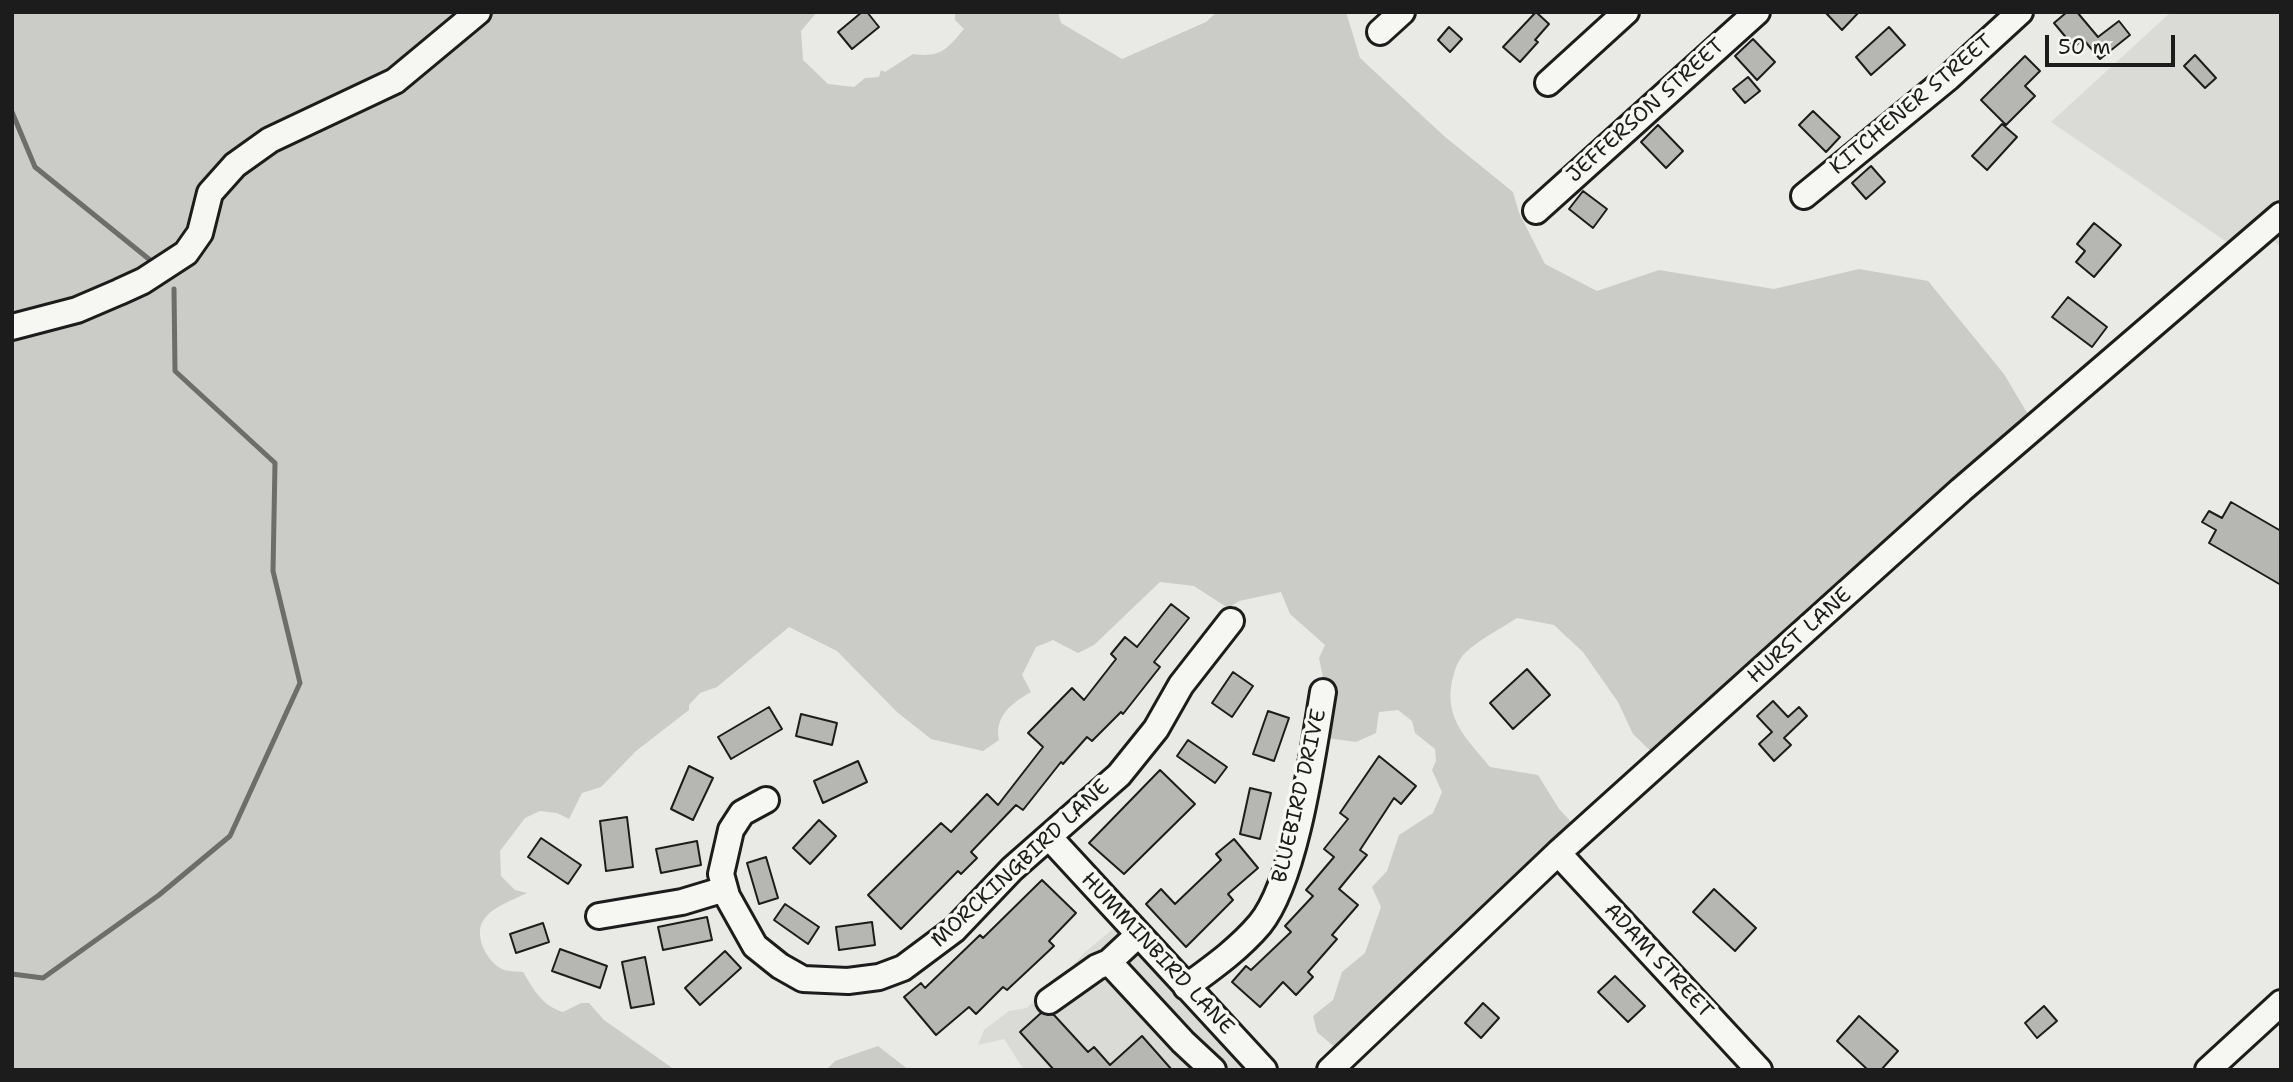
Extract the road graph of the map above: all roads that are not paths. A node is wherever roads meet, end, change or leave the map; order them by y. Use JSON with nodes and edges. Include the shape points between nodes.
{"nodes":[{"id":1,"x":478,"y":12,"type":"edge"},
{"id":2,"x":1402,"y":12,"type":"edge"},
{"id":3,"x":1626,"y":12,"type":"edge"},
{"id":4,"x":1757,"y":12,"type":"edge"},
{"id":5,"x":2020,"y":12,"type":"edge"},
{"id":6,"x":1380,"y":32,"type":"dead end"},
{"id":7,"x":1548,"y":83,"type":"dead end"},
{"id":8,"x":1804,"y":196,"type":"dead end"},
{"id":9,"x":1536,"y":211,"type":"dead end"},
{"id":10,"x":2281,"y":215,"type":"edge"},
{"id":11,"x":12,"y":327,"type":"edge"},
{"id":12,"x":1231,"y":621,"type":"dead end"},
{"id":13,"x":1323,"y":692,"type":"dead end"},
{"id":14,"x":766,"y":800,"type":"dead end"},
{"id":15,"x":1050,"y":838,"type":"junction"},
{"id":16,"x":1558,"y":853,"type":"junction"},
{"id":17,"x":725,"y":889,"type":"junction"},
{"id":18,"x":599,"y":916,"type":"dead end"},
{"id":19,"x":1138,"y":935,"type":"junction"},
{"id":20,"x":1110,"y":962,"type":"junction"},
{"id":21,"x":1186,"y":987,"type":"junction"},
{"id":22,"x":1049,"y":1001,"type":"dead end"},
{"id":23,"x":2281,"y":1003,"type":"edge"},
{"id":24,"x":1240,"y":1044,"type":"junction"},
{"id":25,"x":1216,"y":1070,"type":"edge"},
{"id":26,"x":1264,"y":1070,"type":"edge"},
{"id":27,"x":1330,"y":1070,"type":"edge"},
{"id":28,"x":1759,"y":1070,"type":"edge"},
{"id":29,"x":2208,"y":1070,"type":"edge"}],
"edges":[{"from":1,"to":11,"type":"street","via":[[395,80],[270,140],[235,165],[210,193],[200,233],[177,258],[143,281],[77,310]]},
{"from":2,"to":6,"type":"street"},
{"from":3,"to":7,"type":"street"},
{"from":4,"to":9,"type":"street","name":"JEFFERSON STREET"},
{"from":5,"to":8,"type":"street","name":"KITCHENER STREET","via":[[1948,78]]},
{"from":10,"to":16,"type":"street","name":"HURST LANE","via":[[1978,475]]},
{"from":12,"to":15,"type":"street","name":"MORCKINGBIRD LANE","via":[[1119,775]]},
{"from":13,"to":21,"type":"street","name":"BLUEBIRD DRIVE","via":[[1288,865],[1277,895],[1260,923]]},
{"from":14,"to":17,"type":"street","name":"MORCKINGBIRD LANE","via":[[743,813],[731,830],[721,874]]},
{"from":15,"to":17,"type":"street","name":"MORCKINGBIRD LANE","via":[[1012,869],[954,930],[903,968],[879,977],[803,979],[779,966],[755,946]]},
{"from":15,"to":19,"type":"street","name":"HUMMINBIRD LANE"},
{"from":16,"to":27,"type":"street","name":"HURST LANE"},
{"from":16,"to":28,"type":"street","name":"ADAM STREET"},
{"from":17,"to":18,"type":"street","via":[[682,902]]},
{"from":19,"to":20,"type":"street"},
{"from":19,"to":21,"type":"street","name":"HUMMINBIRD LANE"},
{"from":20,"to":22,"type":"street"},
{"from":20,"to":25,"type":"street","via":[[1183,1042]]},
{"from":21,"to":24,"type":"street","name":"HUMMINBIRD LANE"},
{"from":23,"to":29,"type":"street"},
{"from":24,"to":25,"type":"street"},
{"from":24,"to":26,"type":"street","name":"HUMMINBIRD LANE"}]}
